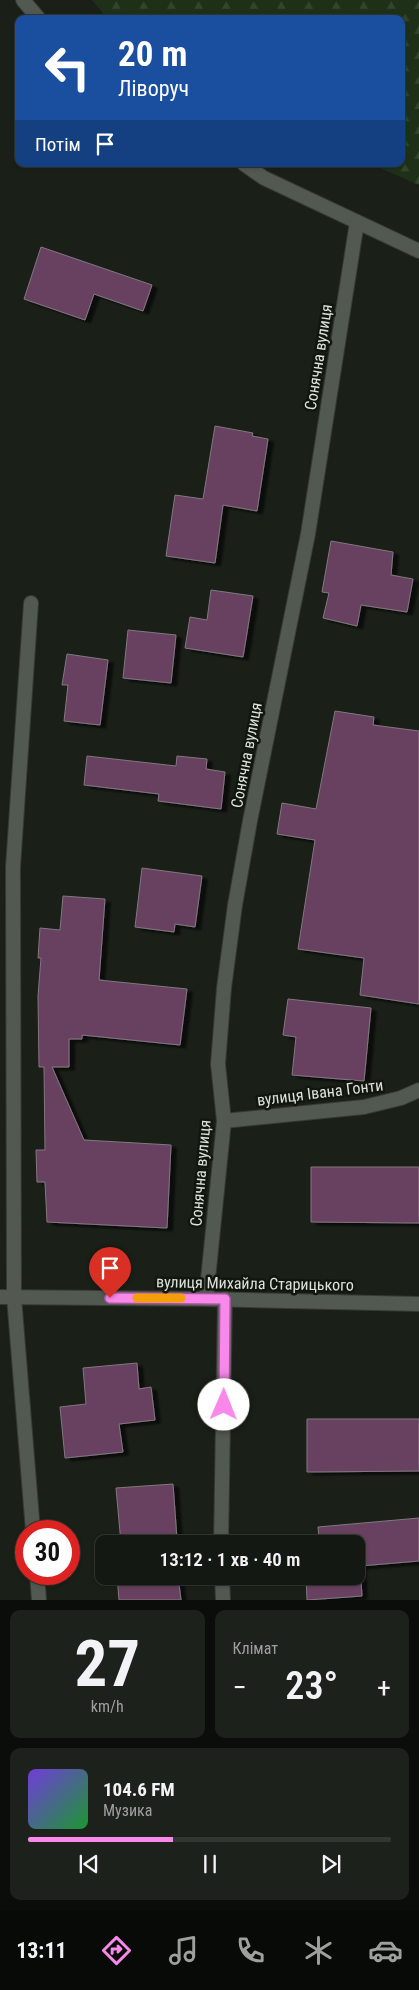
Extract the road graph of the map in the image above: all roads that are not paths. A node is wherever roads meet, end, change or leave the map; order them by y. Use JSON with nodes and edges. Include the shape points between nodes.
{"nodes":[{"id":1,"x":23,"y":0,"type":"edge"},
{"id":2,"x":36,"y":15,"type":"edge"},
{"id":3,"x":248,"y":167,"type":"edge"},
{"id":4,"x":357,"y":222,"type":"junction"},
{"id":5,"x":419,"y":251,"type":"edge"},
{"id":6,"x":31,"y":603,"type":"dead end"},
{"id":7,"x":419,"y":1090,"type":"edge"},
{"id":8,"x":224,"y":1121,"type":"junction"},
{"id":9,"x":7,"y":1297,"type":"edge"},
{"id":10,"x":206,"y":1298,"type":"junction"},
{"id":11,"x":225,"y":1299,"type":"junction"},
{"id":12,"x":419,"y":1304,"type":"edge"},
{"id":13,"x":32,"y":1520,"type":"edge"},
{"id":14,"x":221,"y":1535,"type":"edge"},
{"id":15,"x":38,"y":1585,"type":"edge"},
{"id":16,"x":222,"y":1585,"type":"edge"},
{"id":17,"x":39,"y":1600,"type":"edge"},
{"id":18,"x":223,"y":1600,"type":"edge"}],
"edges":[{"from":1,"to":2,"type":"street"},
{"from":3,"to":4,"type":"street","via":[[264,178]]},
{"from":4,"to":5,"type":"street"},
{"from":4,"to":8,"type":"street","name":"Сонячна вулиця","via":[[308,534],[235,905],[218,1064]]},
{"from":6,"to":9,"type":"street","via":[[13,867]]},
{"from":7,"to":8,"type":"street","name":"вулиця Івана Гонти","via":[[364,1107]]},
{"from":8,"to":10,"type":"street","name":"Сонячна вулиця"},
{"from":9,"to":10,"type":"street","name":"вулиця Михайла Старицького"},
{"from":9,"to":13,"type":"street"},
{"from":10,"to":11,"type":"street","name":"вулиця Михайла Старицького"},
{"from":11,"to":12,"type":"street","name":"вулиця Михайла Старицького"},
{"from":11,"to":14,"type":"street"},
{"from":15,"to":17,"type":"street"},
{"from":16,"to":18,"type":"street"}]}
